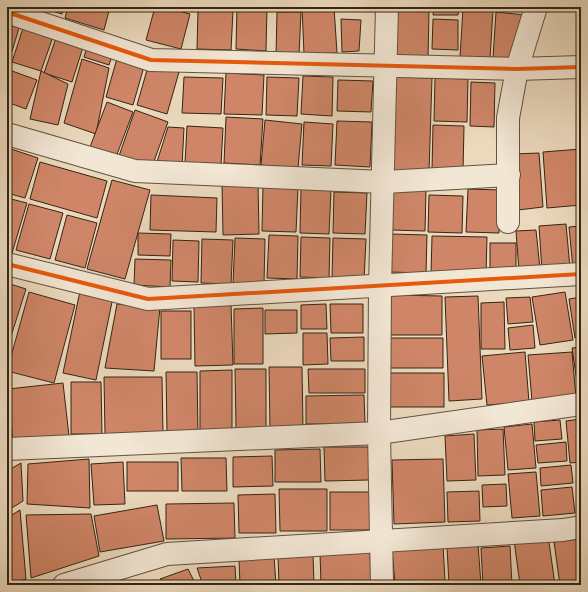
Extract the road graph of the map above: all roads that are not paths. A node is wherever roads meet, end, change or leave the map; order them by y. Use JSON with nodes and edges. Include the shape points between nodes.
{"nodes":[{"id":1,"x":387,"y":7,"type":"edge"},
{"id":2,"x":536,"y":7,"type":"edge"},
{"id":3,"x":7,"y":12,"type":"edge"},
{"id":4,"x":386,"y":67,"type":"junction"},
{"id":5,"x":581,"y":67,"type":"edge"},
{"id":6,"x":517,"y":69,"type":"junction"},
{"id":7,"x":7,"y":134,"type":"edge"},
{"id":8,"x":509,"y":175,"type":"junction"},
{"id":9,"x":384,"y":182,"type":"junction"},
{"id":10,"x":508,"y":222,"type":"dead end"},
{"id":11,"x":7,"y":264,"type":"edge"},
{"id":12,"x":581,"y":274,"type":"edge"},
{"id":13,"x":380,"y":286,"type":"junction"},
{"id":14,"x":581,"y":404,"type":"edge"},
{"id":15,"x":379,"y":433,"type":"junction"},
{"id":16,"x":7,"y":449,"type":"edge"},
{"id":17,"x":581,"y":527,"type":"edge"},
{"id":18,"x":382,"y":542,"type":"junction"},
{"id":19,"x":64,"y":585,"type":"edge"},
{"id":20,"x":382,"y":585,"type":"edge"}],
"edges":[{"from":1,"to":4,"type":"street"},
{"from":2,"to":6,"type":"street"},
{"from":3,"to":4,"type":"street","via":[[151,60]]},
{"from":4,"to":6,"type":"street"},
{"from":4,"to":9,"type":"street"},
{"from":5,"to":6,"type":"street"},
{"from":6,"to":8,"type":"street","via":[[508,118]]},
{"from":7,"to":9,"type":"street","via":[[135,171]]},
{"from":8,"to":9,"type":"street"},
{"from":8,"to":10,"type":"street"},
{"from":9,"to":13,"type":"street"},
{"from":11,"to":13,"type":"street","via":[[148,299]]},
{"from":12,"to":13,"type":"street"},
{"from":13,"to":15,"type":"street"},
{"from":14,"to":15,"type":"street"},
{"from":15,"to":16,"type":"street"},
{"from":15,"to":18,"type":"street"},
{"from":17,"to":18,"type":"street"},
{"from":18,"to":19,"type":"street","via":[[167,554]]},
{"from":18,"to":20,"type":"street"}]}
